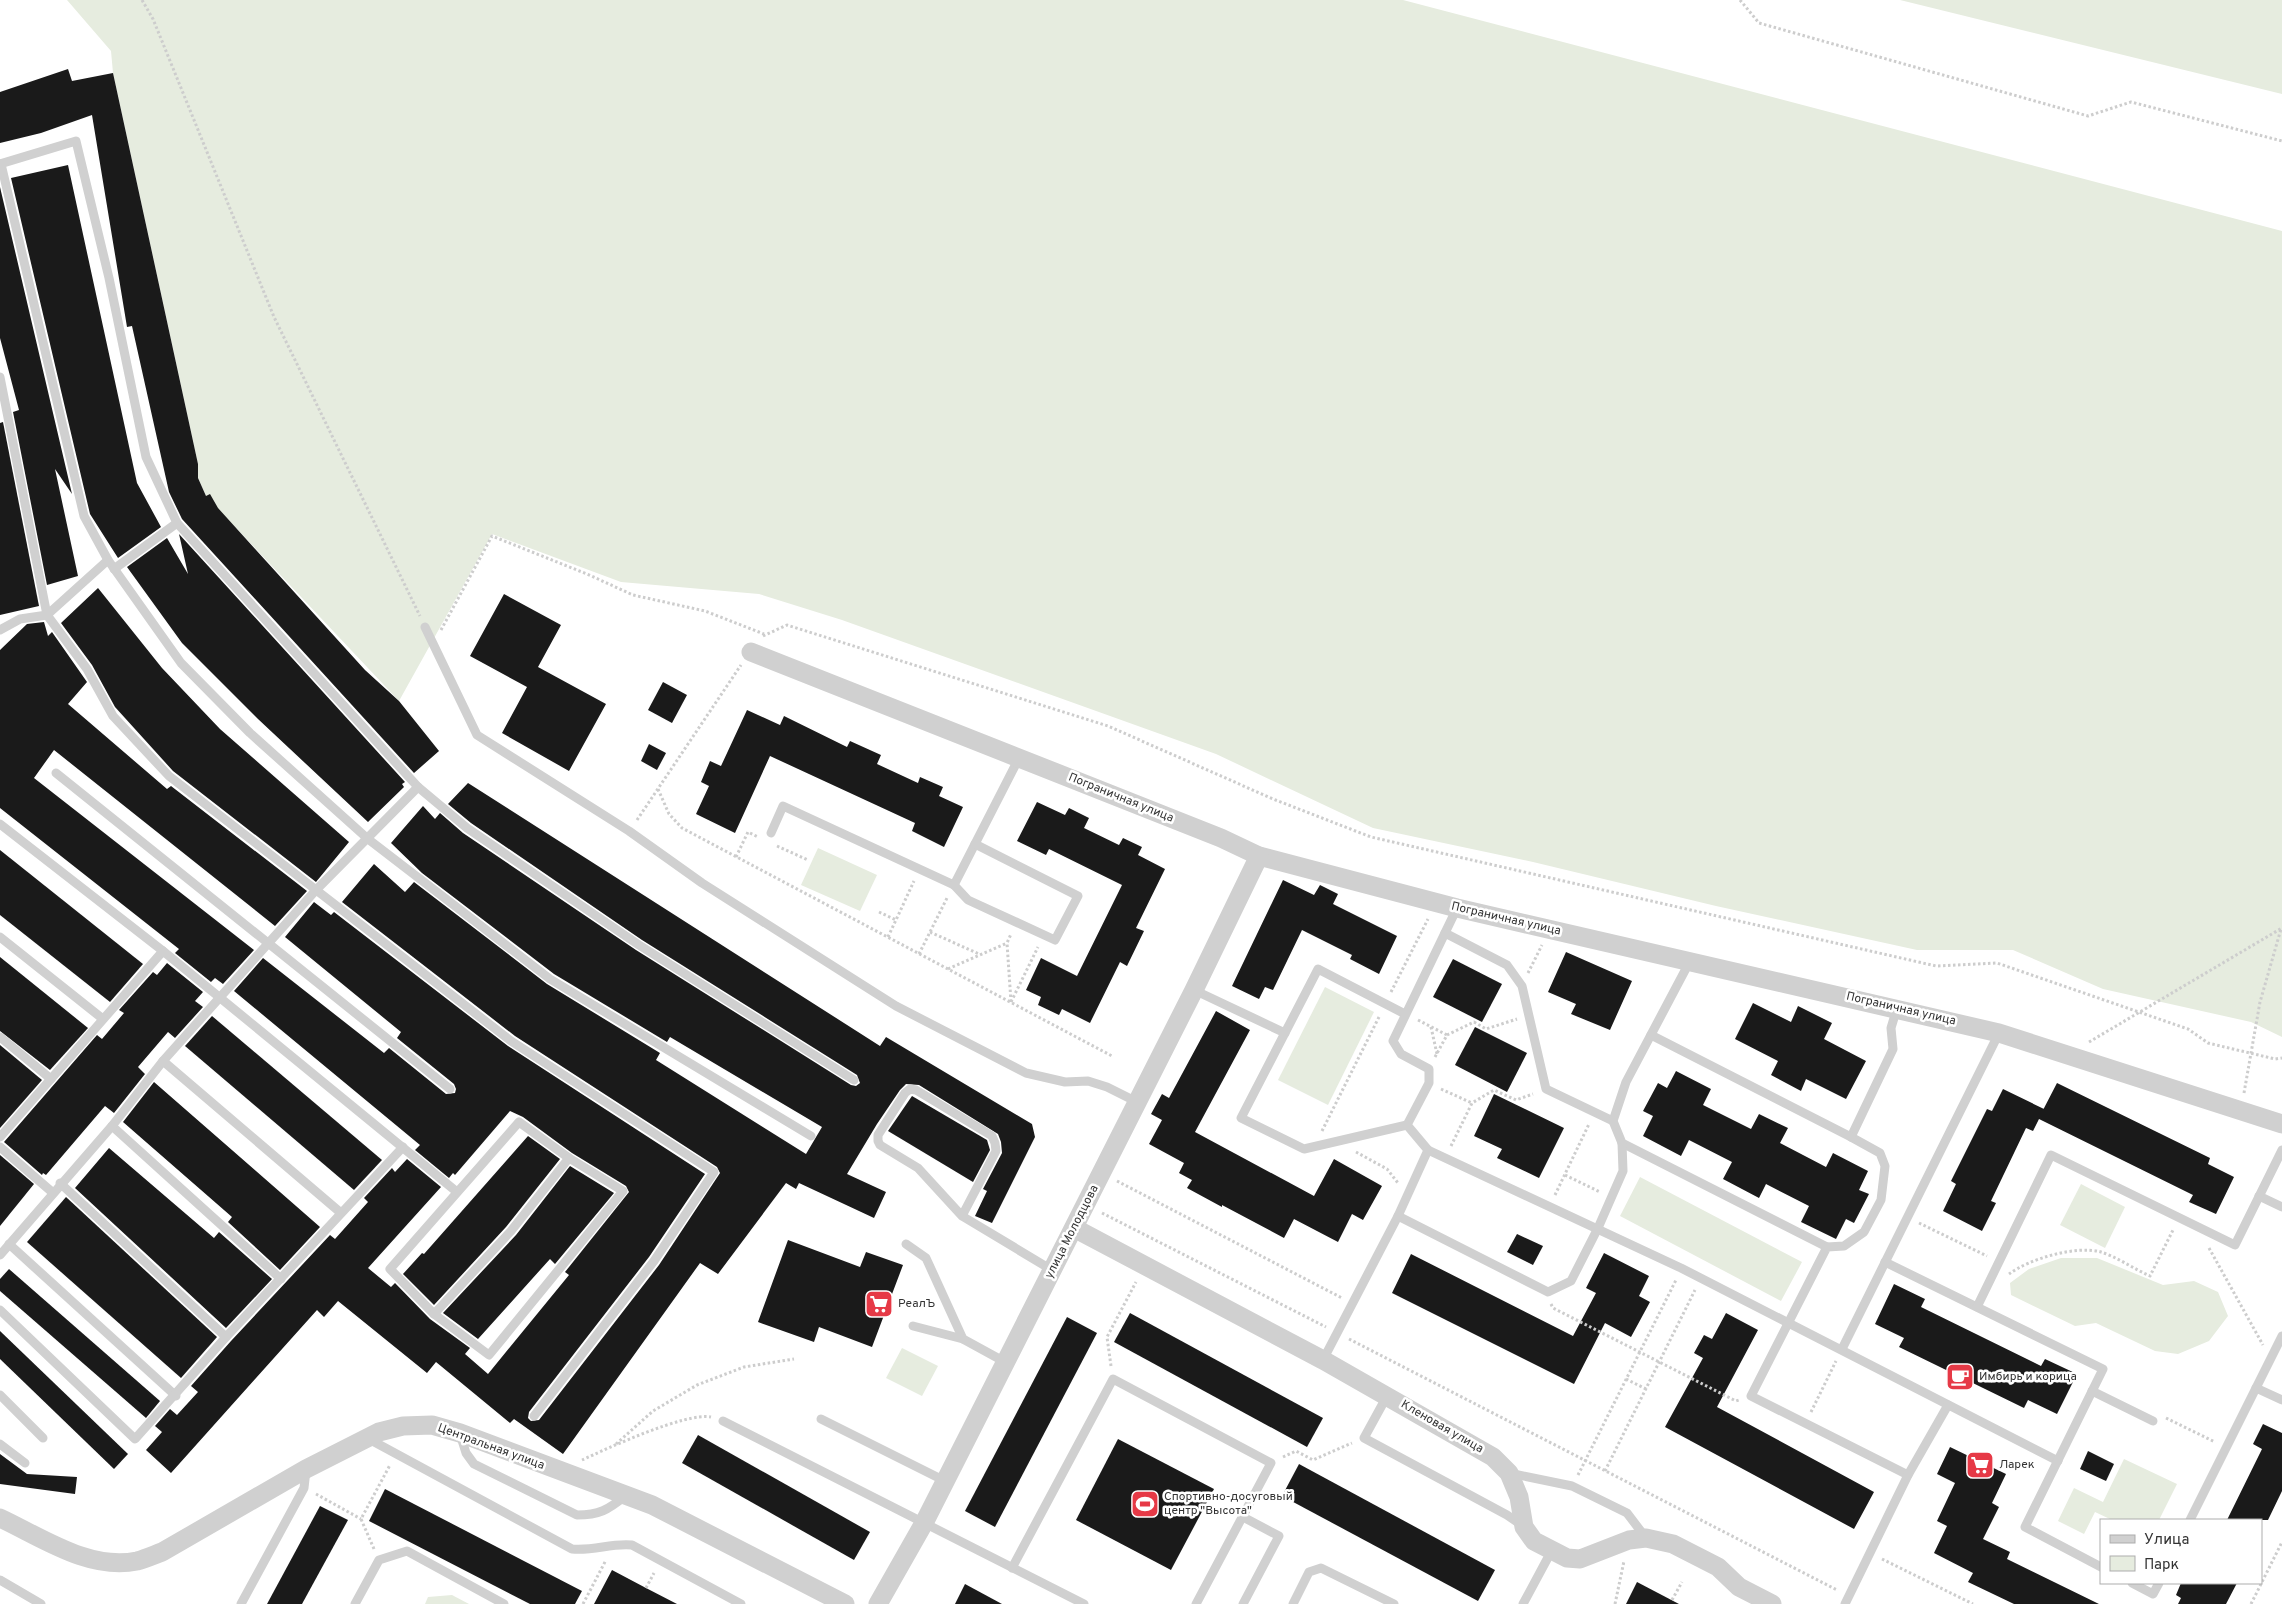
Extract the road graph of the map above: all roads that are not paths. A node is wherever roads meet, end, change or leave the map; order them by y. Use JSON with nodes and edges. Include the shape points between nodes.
{"nodes":[{"id":1,"x":1,"y":164,"type":"edge"},
{"id":2,"x":0,"y":377,"type":"edge"},
{"id":3,"x":176,"y":523,"type":"junction"},
{"id":4,"x":108,"y":560,"type":"junction"},
{"id":5,"x":114,"y":569,"type":"junction"},
{"id":6,"x":48,"y":615,"type":"junction"},
{"id":7,"x":425,"y":627,"type":"road end"},
{"id":8,"x":0,"y":630,"type":"edge"},
{"id":9,"x":751,"y":652,"type":"road end"},
{"id":10,"x":1019,"y":758,"type":"junction"},
{"id":11,"x":56,"y":773,"type":"dead end"},
{"id":12,"x":418,"y":787,"type":"junction"},
{"id":13,"x":0,"y":824,"type":"edge"},
{"id":14,"x":771,"y":833,"type":"dead end"},
{"id":15,"x":368,"y":839,"type":"junction"},
{"id":16,"x":975,"y":844,"type":"junction"},
{"id":17,"x":1259,"y":856,"type":"junction"},
{"id":18,"x":954,"y":885,"type":"junction"},
{"id":19,"x":316,"y":890,"type":"junction"},
{"id":20,"x":1458,"y":908,"type":"junction"},
{"id":21,"x":1445,"y":933,"type":"junction"},
{"id":22,"x":0,"y":937,"type":"edge"},
{"id":23,"x":269,"y":943,"type":"junction"},
{"id":24,"x":163,"y":951,"type":"junction"},
{"id":25,"x":1690,"y":961,"type":"junction"},
{"id":26,"x":1194,"y":990,"type":"junction"},
{"id":27,"x":221,"y":997,"type":"junction"},
{"id":28,"x":1898,"y":1008,"type":"junction"},
{"id":29,"x":1405,"y":1014,"type":"junction"},
{"id":30,"x":103,"y":1019,"type":"junction"},
{"id":31,"x":1999,"y":1032,"type":"junction"},
{"id":32,"x":1285,"y":1033,"type":"junction"},
{"id":33,"x":1651,"y":1035,"type":"junction"},
{"id":34,"x":0,"y":1037,"type":"edge"},
{"id":35,"x":163,"y":1061,"type":"junction"},
{"id":36,"x":51,"y":1079,"type":"junction"},
{"id":37,"x":854,"y":1080,"type":"dead end"},
{"id":38,"x":450,"y":1089,"type":"dead end"},
{"id":39,"x":1137,"y":1102,"type":"junction"},
{"id":40,"x":1613,"y":1121,"type":"junction"},
{"id":41,"x":2282,"y":1124,"type":"edge"},
{"id":42,"x":1406,"y":1125,"type":"junction"},
{"id":43,"x":112,"y":1126,"type":"junction"},
{"id":44,"x":811,"y":1136,"type":"dead end"},
{"id":45,"x":0,"y":1137,"type":"edge"},
{"id":46,"x":1851,"y":1137,"type":"junction"},
{"id":47,"x":1622,"y":1143,"type":"junction"},
{"id":48,"x":0,"y":1147,"type":"edge"},
{"id":49,"x":403,"y":1147,"type":"junction"},
{"id":50,"x":1428,"y":1150,"type":"junction"},
{"id":51,"x":2282,"y":1150,"type":"edge"},
{"id":52,"x":570,"y":1158,"type":"junction"},
{"id":53,"x":60,"y":1183,"type":"junction"},
{"id":54,"x":52,"y":1192,"type":"junction"},
{"id":55,"x":457,"y":1192,"type":"junction"},
{"id":56,"x":2259,"y":1196,"type":"junction"},
{"id":57,"x":2282,"y":1207,"type":"edge"},
{"id":58,"x":341,"y":1213,"type":"junction"},
{"id":59,"x":962,"y":1216,"type":"junction"},
{"id":60,"x":1398,"y":1216,"type":"junction"},
{"id":61,"x":1074,"y":1228,"type":"junction"},
{"id":62,"x":1598,"y":1228,"type":"junction"},
{"id":63,"x":9,"y":1244,"type":"junction"},
{"id":64,"x":906,"y":1244,"type":"dead end"},
{"id":65,"x":1826,"y":1247,"type":"junction"},
{"id":66,"x":0,"y":1255,"type":"edge"},
{"id":67,"x":1885,"y":1262,"type":"junction"},
{"id":68,"x":1052,"y":1270,"type":"junction"},
{"id":69,"x":281,"y":1279,"type":"junction"},
{"id":70,"x":1977,"y":1307,"type":"junction"},
{"id":71,"x":0,"y":1310,"type":"edge"},
{"id":72,"x":434,"y":1314,"type":"junction"},
{"id":73,"x":1787,"y":1323,"type":"junction"},
{"id":74,"x":913,"y":1326,"type":"dead end"},
{"id":75,"x":226,"y":1336,"type":"junction"},
{"id":76,"x":2282,"y":1336,"type":"edge"},
{"id":77,"x":963,"y":1339,"type":"junction"},
{"id":78,"x":1842,"y":1349,"type":"junction"},
{"id":79,"x":1323,"y":1360,"type":"junction"},
{"id":80,"x":1005,"y":1362,"type":"junction"},
{"id":81,"x":2256,"y":1388,"type":"junction"},
{"id":82,"x":2092,"y":1391,"type":"junction"},
{"id":83,"x":0,"y":1395,"type":"edge"},
{"id":84,"x":1387,"y":1395,"type":"junction"},
{"id":85,"x":176,"y":1396,"type":"junction"},
{"id":86,"x":2282,"y":1400,"type":"edge"},
{"id":87,"x":1948,"y":1405,"type":"junction"},
{"id":88,"x":534,"y":1416,"type":"dead end"},
{"id":89,"x":821,"y":1418,"type":"dead end"},
{"id":90,"x":723,"y":1421,"type":"road end"},
{"id":91,"x":2153,"y":1421,"type":"road end"},
{"id":92,"x":460,"y":1434,"type":"junction"},
{"id":93,"x":43,"y":1438,"type":"dead end"},
{"id":94,"x":367,"y":1438,"type":"junction"},
{"id":95,"x":0,"y":1444,"type":"edge"},
{"id":96,"x":2058,"y":1460,"type":"junction"},
{"id":97,"x":25,"y":1463,"type":"dead end"},
{"id":98,"x":306,"y":1469,"type":"junction"},
{"id":99,"x":1509,"y":1473,"type":"junction"},
{"id":100,"x":1908,"y":1475,"type":"junction"},
{"id":101,"x":945,"y":1481,"type":"junction"},
{"id":102,"x":625,"y":1496,"type":"junction"},
{"id":103,"x":1243,"y":1517,"type":"junction"},
{"id":104,"x":0,"y":1518,"type":"edge"},
{"id":105,"x":2190,"y":1519,"type":"edge"},
{"id":106,"x":924,"y":1523,"type":"junction"},
{"id":107,"x":1524,"y":1527,"type":"junction"},
{"id":108,"x":1646,"y":1538,"type":"junction"},
{"id":109,"x":1552,"y":1550,"type":"junction"},
{"id":110,"x":2100,"y":1566,"type":"edge"},
{"id":111,"x":1012,"y":1568,"type":"junction"},
{"id":112,"x":0,"y":1580,"type":"edge"},
{"id":113,"x":2134,"y":1584,"type":"edge"},
{"id":114,"x":2158,"y":1584,"type":"edge"},
{"id":115,"x":1847,"y":1600,"type":"edge"},
{"id":116,"x":41,"y":1604,"type":"edge"},
{"id":117,"x":241,"y":1604,"type":"edge"},
{"id":118,"x":355,"y":1604,"type":"edge"},
{"id":119,"x":504,"y":1604,"type":"edge"},
{"id":120,"x":741,"y":1604,"type":"edge"},
{"id":121,"x":845,"y":1604,"type":"edge"},
{"id":122,"x":878,"y":1604,"type":"edge"},
{"id":123,"x":1084,"y":1604,"type":"edge"},
{"id":124,"x":1196,"y":1604,"type":"edge"},
{"id":125,"x":1243,"y":1604,"type":"edge"},
{"id":126,"x":1293,"y":1604,"type":"edge"},
{"id":127,"x":1394,"y":1604,"type":"edge"},
{"id":128,"x":1523,"y":1604,"type":"edge"},
{"id":129,"x":1772,"y":1604,"type":"edge"}],
"edges":[{"from":1,"to":3,"type":"lane","via":[[76,141],[109,278],[146,457]]},
{"from":1,"to":4,"type":"lane","via":[[84,516]]},
{"from":2,"to":6,"type":"lane"},
{"from":3,"to":5,"type":"lane"},
{"from":3,"to":12,"type":"lane"},
{"from":4,"to":5,"type":"lane"},
{"from":4,"to":6,"type":"lane"},
{"from":5,"to":15,"type":"lane","via":[[181,663],[250,733]]},
{"from":6,"to":8,"type":"lane","via":[[20,619]]},
{"from":6,"to":19,"type":"lane","via":[[88,669],[113,716],[169,776]]},
{"from":7,"to":39,"type":"lane","via":[[477,736],[629,830],[702,883],[896,1006],[1026,1073],[1065,1082],[1088,1081]]},
{"from":9,"to":10,"type":"street","name":"Пограничная улица"},
{"from":10,"to":16,"type":"lane"},
{"from":10,"to":17,"type":"street","name":"Пограничная улица"},
{"from":11,"to":23,"type":"lane"},
{"from":12,"to":15,"type":"lane"},
{"from":12,"to":37,"type":"lane","via":[[467,828],[631,940]]},
{"from":13,"to":24,"type":"lane"},
{"from":14,"to":18,"type":"lane","via":[[784,806]]},
{"from":15,"to":19,"type":"lane"},
{"from":15,"to":44,"type":"lane","via":[[550,979]]},
{"from":16,"to":18,"type":"lane"},
{"from":16,"to":18,"type":"lane","via":[[1078,896],[1055,940],[968,900]]},
{"from":17,"to":20,"type":"street","name":"Пограничная улица"},
{"from":17,"to":26,"type":"street","name":"улица Молодцова"},
{"from":19,"to":23,"type":"lane"},
{"from":19,"to":88,"type":"lane","via":[[511,1041],[714,1172],[654,1261]]},
{"from":20,"to":21,"type":"lane"},
{"from":20,"to":25,"type":"street","name":"Пограничная улица"},
{"from":21,"to":29,"type":"lane"},
{"from":21,"to":40,"type":"lane","via":[[1507,965],[1522,986],[1546,1090]]},
{"from":22,"to":30,"type":"lane"},
{"from":23,"to":27,"type":"lane"},
{"from":23,"to":38,"type":"lane"},
{"from":24,"to":27,"type":"lane"},
{"from":24,"to":30,"type":"lane"},
{"from":25,"to":28,"type":"street","name":"Пограничная улица"},
{"from":25,"to":33,"type":"lane"},
{"from":26,"to":32,"type":"lane"},
{"from":26,"to":39,"type":"street","name":"улица Молодцова"},
{"from":27,"to":35,"type":"lane"},
{"from":27,"to":49,"type":"lane"},
{"from":28,"to":31,"type":"street","name":"Пограничная улица"},
{"from":28,"to":46,"type":"lane","via":[[1891,1028],[1893,1049]]},
{"from":29,"to":32,"type":"lane","via":[[1318,969]]},
{"from":29,"to":42,"type":"lane","via":[[1393,1041],[1400,1054],[1429,1069],[1429,1083]]},
{"from":30,"to":36,"type":"lane"},
{"from":31,"to":41,"type":"street","name":"Пограничная улица"},
{"from":31,"to":67,"type":"lane"},
{"from":32,"to":42,"type":"lane","via":[[1241,1118],[1304,1149]]},
{"from":33,"to":40,"type":"lane","via":[[1626,1082]]},
{"from":33,"to":46,"type":"lane"},
{"from":34,"to":36,"type":"lane"},
{"from":35,"to":43,"type":"lane"},
{"from":35,"to":58,"type":"lane"},
{"from":36,"to":45,"type":"lane"},
{"from":39,"to":61,"type":"street","name":"улица Молодцова"},
{"from":40,"to":47,"type":"lane"},
{"from":42,"to":50,"type":"lane"},
{"from":43,"to":53,"type":"lane"},
{"from":43,"to":69,"type":"lane"},
{"from":46,"to":65,"type":"lane","via":[[1880,1153],[1885,1166],[1881,1200],[1864,1232],[1844,1246]]},
{"from":47,"to":62,"type":"lane","via":[[1623,1171]]},
{"from":47,"to":65,"type":"lane"},
{"from":48,"to":54,"type":"lane"},
{"from":49,"to":55,"type":"lane"},
{"from":49,"to":58,"type":"lane"},
{"from":50,"to":60,"type":"lane"},
{"from":50,"to":62,"type":"lane"},
{"from":51,"to":56,"type":"lane"},
{"from":52,"to":55,"type":"lane","via":[[519,1122]]},
{"from":52,"to":72,"type":"lane","via":[[511,1231]]},
{"from":52,"to":72,"type":"lane","via":[[623,1191],[489,1354]]},
{"from":53,"to":54,"type":"lane"},
{"from":53,"to":75,"type":"lane"},
{"from":54,"to":63,"type":"lane"},
{"from":55,"to":72,"type":"lane","via":[[390,1269]]},
{"from":56,"to":57,"type":"lane"},
{"from":56,"to":70,"type":"lane","via":[[2235,1245],[2051,1155]]},
{"from":58,"to":69,"type":"lane"},
{"from":59,"to":59,"type":"lane","via":[[996,1151],[995,1143],[992,1136],[910,1089],[905,1092],[878,1141],[918,1168]]},
{"from":59,"to":68,"type":"lane"},
{"from":60,"to":62,"type":"lane","via":[[1548,1292],[1570,1281]]},
{"from":60,"to":79,"type":"lane"},
{"from":61,"to":68,"type":"street","name":"улица Молодцова"},
{"from":61,"to":79,"type":"street","name":"Кленовая улица"},
{"from":62,"to":73,"type":"lane"},
{"from":63,"to":66,"type":"lane"},
{"from":63,"to":85,"type":"lane"},
{"from":64,"to":77,"type":"lane","via":[[926,1258]]},
{"from":65,"to":73,"type":"lane"},
{"from":67,"to":70,"type":"lane"},
{"from":67,"to":78,"type":"lane"},
{"from":68,"to":80,"type":"street","name":"улица Молодцова"},
{"from":69,"to":75,"type":"lane"},
{"from":70,"to":82,"type":"lane","via":[[2103,1368]]},
{"from":71,"to":85,"type":"lane","via":[[135,1440]]},
{"from":73,"to":78,"type":"lane"},
{"from":73,"to":100,"type":"lane","via":[[1751,1396]]},
{"from":74,"to":77,"type":"lane"},
{"from":75,"to":85,"type":"lane"},
{"from":76,"to":81,"type":"lane"},
{"from":77,"to":80,"type":"lane"},
{"from":78,"to":87,"type":"lane"},
{"from":79,"to":84,"type":"street","name":"Кленовая улица"},
{"from":80,"to":101,"type":"street","name":"улица Молодцова"},
{"from":81,"to":86,"type":"lane"},
{"from":81,"to":105,"type":"lane"},
{"from":82,"to":91,"type":"lane"},
{"from":82,"to":96,"type":"lane"},
{"from":83,"to":93,"type":"lane"},
{"from":84,"to":99,"type":"street","name":"Кленовая улица","via":[[1494,1457]]},
{"from":84,"to":107,"type":"lane","via":[[1364,1438]]},
{"from":87,"to":96,"type":"lane"},
{"from":87,"to":100,"type":"lane"},
{"from":89,"to":101,"type":"lane"},
{"from":90,"to":106,"type":"lane"},
{"from":92,"to":94,"type":"street","name":"Центральная улица","via":[[432,1425],[403,1426]]},
{"from":92,"to":102,"type":"street","name":"Центральная улица"},
{"from":92,"to":102,"type":"lane","via":[[466,1453],[474,1464],[577,1515],[595,1515]]},
{"from":94,"to":98,"type":"street","name":"Центральная улица"},
{"from":94,"to":120,"type":"lane","via":[[572,1549],[590,1550],[615,1544],[632,1546]]},
{"from":95,"to":97,"type":"lane"},
{"from":96,"to":110,"type":"lane","via":[[2025,1527]]},
{"from":98,"to":104,"type":"street","name":"Центральная улица","via":[[162,1552],[136,1561],[109,1562],[82,1557]]},
{"from":98,"to":117,"type":"lane","via":[[304,1488]]},
{"from":99,"to":107,"type":"street","name":"Кленовая улица","via":[[1519,1497]]},
{"from":99,"to":108,"type":"lane","via":[[1572,1486],[1627,1513]]},
{"from":100,"to":115,"type":"lane"},
{"from":101,"to":106,"type":"street","name":"улица Молодцова"},
{"from":102,"to":121,"type":"street","name":"Центральная улица","via":[[652,1505]]},
{"from":103,"to":111,"type":"lane","via":[[1271,1463],[1113,1379]]},
{"from":103,"to":124,"type":"lane"},
{"from":103,"to":125,"type":"lane","via":[[1279,1536]]},
{"from":106,"to":111,"type":"lane"},
{"from":106,"to":122,"type":"street","name":"улица Молодцова"},
{"from":107,"to":109,"type":"street","via":[[1534,1541]]},
{"from":108,"to":109,"type":"street","via":[[1629,1540],[1580,1558],[1567,1558]]},
{"from":108,"to":129,"type":"street","via":[[1673,1544],[1718,1567],[1739,1587]]},
{"from":109,"to":128,"type":"lane"},
{"from":111,"to":123,"type":"lane"},
{"from":112,"to":116,"type":"lane"},
{"from":113,"to":114,"type":"lane","via":[[2153,1594]]},
{"from":118,"to":119,"type":"lane","via":[[379,1560],[407,1551]]},
{"from":126,"to":127,"type":"lane","via":[[1309,1572],[1321,1568]]}]}
